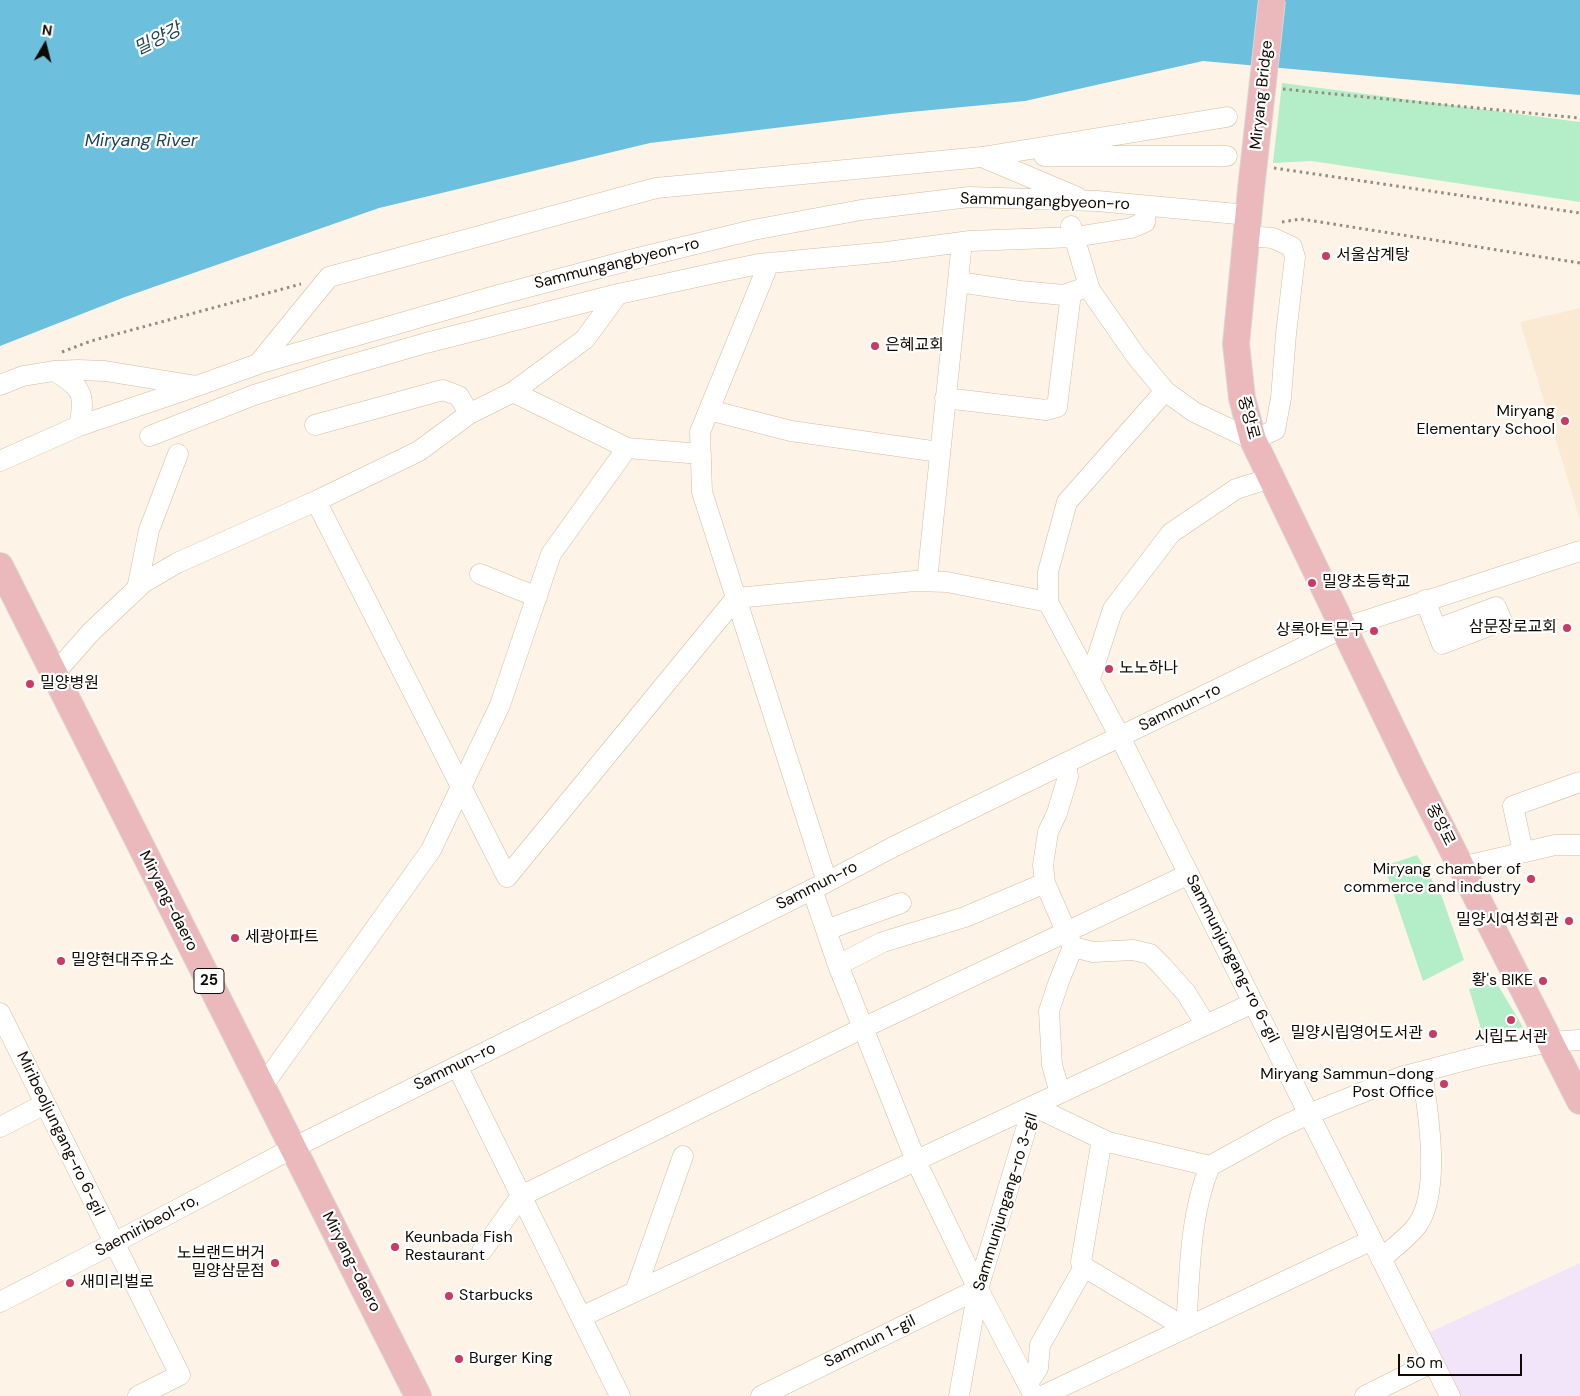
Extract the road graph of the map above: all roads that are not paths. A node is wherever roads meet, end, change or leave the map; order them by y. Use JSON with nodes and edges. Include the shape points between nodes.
{"nodes":[{"id":1,"x":1272,"y":0,"type":"edge"},
{"id":2,"x":1227,"y":117,"type":"dead end"},
{"id":3,"x":1227,"y":156,"type":"dead end"},
{"id":4,"x":982,"y":157,"type":"junction"},
{"id":5,"x":1251,"y":189,"type":"joint"},
{"id":6,"x":1088,"y":201,"type":"junction"},
{"id":7,"x":1146,"y":206,"type":"junction"},
{"id":8,"x":1247,"y":226,"type":"junction"},
{"id":9,"x":1073,"y":232,"type":"junction"},
{"id":10,"x":962,"y":242,"type":"junction"},
{"id":11,"x":768,"y":263,"type":"junction"},
{"id":12,"x":958,"y":282,"type":"junction"},
{"id":13,"x":1089,"y":285,"type":"junction"},
{"id":14,"x":618,"y":294,"type":"junction"},
{"id":15,"x":1071,"y":294,"type":"junction"},
{"id":16,"x":54,"y":362,"type":"junction"},
{"id":17,"x":258,"y":364,"type":"junction"},
{"id":18,"x":0,"y":385,"type":"edge"},
{"id":19,"x":197,"y":386,"type":"junction"},
{"id":20,"x":1165,"y":391,"type":"junction"},
{"id":21,"x":513,"y":392,"type":"junction"},
{"id":22,"x":945,"y":398,"type":"junction"},
{"id":23,"x":709,"y":410,"type":"junction"},
{"id":24,"x":469,"y":414,"type":"junction"},
{"id":25,"x":315,"y":425,"type":"dead end"},
{"id":26,"x":79,"y":426,"type":"junction"},
{"id":27,"x":150,"y":436,"type":"dead end"},
{"id":28,"x":1253,"y":440,"type":"junction"},
{"id":29,"x":627,"y":448,"type":"junction"},
{"id":30,"x":939,"y":452,"type":"junction"},
{"id":31,"x":178,"y":454,"type":"dead end"},
{"id":32,"x":701,"y":454,"type":"junction"},
{"id":33,"x":0,"y":461,"type":"edge"},
{"id":34,"x":1271,"y":478,"type":"junction"},
{"id":35,"x":316,"y":501,"type":"junction"},
{"id":36,"x":1580,"y":551,"type":"edge"},
{"id":37,"x":0,"y":566,"type":"edge"},
{"id":38,"x":480,"y":574,"type":"dead end"},
{"id":39,"x":927,"y":581,"type":"junction"},
{"id":40,"x":137,"y":589,"type":"junction"},
{"id":41,"x":537,"y":597,"type":"junction"},
{"id":42,"x":736,"y":598,"type":"junction"},
{"id":43,"x":1425,"y":600,"type":"junction"},
{"id":44,"x":1048,"y":602,"type":"junction"},
{"id":45,"x":1343,"y":628,"type":"junction"},
{"id":46,"x":1437,"y":629,"type":"dead end"},
{"id":47,"x":54,"y":674,"type":"junction"},
{"id":48,"x":1090,"y":679,"type":"junction"},
{"id":49,"x":1120,"y":737,"type":"junction"},
{"id":50,"x":1066,"y":763,"type":"junction"},
{"id":51,"x":1580,"y":782,"type":"edge"},
{"id":52,"x":461,"y":786,"type":"junction"},
{"id":53,"x":1580,"y":832,"type":"edge"},
{"id":54,"x":1554,"y":845,"type":"junction"},
{"id":55,"x":1580,"y":845,"type":"edge"},
{"id":56,"x":1524,"y":852,"type":"junction"},
{"id":57,"x":1462,"y":867,"type":"junction"},
{"id":58,"x":1189,"y":874,"type":"junction"},
{"id":59,"x":1045,"y":883,"type":"junction"},
{"id":60,"x":819,"y":886,"type":"junction"},
{"id":61,"x":901,"y":903,"type":"dead end"},
{"id":62,"x":826,"y":930,"type":"junction"},
{"id":63,"x":1070,"y":940,"type":"junction"},
{"id":64,"x":838,"y":965,"type":"junction"},
{"id":65,"x":1253,"y":1003,"type":"junction"},
{"id":66,"x":0,"y":1013,"type":"edge"},
{"id":67,"x":1206,"y":1025,"type":"junction"},
{"id":68,"x":863,"y":1028,"type":"junction"},
{"id":69,"x":1580,"y":1040,"type":"edge"},
{"id":70,"x":1550,"y":1042,"type":"junction"},
{"id":71,"x":457,"y":1066,"type":"junction"},
{"id":72,"x":1422,"y":1072,"type":"junction"},
{"id":73,"x":262,"y":1087,"type":"junction"},
{"id":74,"x":1060,"y":1093,"type":"junction"},
{"id":75,"x":1580,"y":1101,"type":"edge"},
{"id":76,"x":45,"y":1104,"type":"junction"},
{"id":77,"x":1033,"y":1106,"type":"junction"},
{"id":78,"x":1309,"y":1114,"type":"junction"},
{"id":79,"x":0,"y":1127,"type":"edge"},
{"id":80,"x":1102,"y":1139,"type":"junction"},
{"id":81,"x":293,"y":1148,"type":"junction"},
{"id":82,"x":683,"y":1156,"type":"dead end"},
{"id":83,"x":916,"y":1161,"type":"junction"},
{"id":84,"x":1210,"y":1166,"type":"junction"},
{"id":85,"x":521,"y":1196,"type":"junction"},
{"id":86,"x":1372,"y":1240,"type":"junction"},
{"id":87,"x":114,"y":1243,"type":"junction"},
{"id":88,"x":482,"y":1252,"type":"dead end"},
{"id":89,"x":1382,"y":1259,"type":"junction"},
{"id":90,"x":1084,"y":1267,"type":"junction"},
{"id":91,"x":978,"y":1289,"type":"junction"},
{"id":92,"x":635,"y":1292,"type":"junction"},
{"id":93,"x":0,"y":1302,"type":"edge"},
{"id":94,"x":581,"y":1317,"type":"junction"},
{"id":95,"x":1186,"y":1328,"type":"junction"},
{"id":96,"x":1433,"y":1362,"type":"junction"},
{"id":97,"x":613,"y":1391,"type":"edge"},
{"id":98,"x":1035,"y":1392,"type":"edge"},
{"id":99,"x":138,"y":1396,"type":"edge"},
{"id":100,"x":418,"y":1396,"type":"edge"},
{"id":101,"x":761,"y":1396,"type":"edge"},
{"id":102,"x":958,"y":1396,"type":"edge"},
{"id":103,"x":1366,"y":1396,"type":"edge"},
{"id":104,"x":1450,"y":1396,"type":"edge"}],
"edges":[{"from":1,"to":5,"type":"main road","name":"Miryang Bridge","bridge":true},
{"from":2,"to":4,"type":"street"},
{"from":3,"to":4,"type":"street"},
{"from":4,"to":6,"type":"street"},
{"from":4,"to":17,"type":"street","via":[[656,188],[329,276]]},
{"from":5,"to":8,"type":"main road","name":"중앙로"},
{"from":6,"to":7,"type":"street","name":"Sammungangbyeon-ro"},
{"from":6,"to":17,"type":"street","name":"Sammungangbyeon-ro","via":[[969,197],[861,210],[753,230],[491,297]]},
{"from":7,"to":8,"type":"street","name":"Sammungangbyeon-ro"},
{"from":7,"to":9,"type":"street","via":[[1145,222],[1131,228]]},
{"from":8,"to":28,"type":"main road","name":"중앙로","via":[[1236,344],[1242,398]]},
{"from":8,"to":28,"type":"street","name":"Sammungangbyeon-ro","via":[[1292,247],[1295,257],[1275,430]]},
{"from":9,"to":10,"type":"street"},
{"from":9,"to":13,"type":"street"},
{"from":10,"to":11,"type":"street"},
{"from":10,"to":12,"type":"street"},
{"from":11,"to":14,"type":"street"},
{"from":11,"to":23,"type":"street"},
{"from":12,"to":15,"type":"street"},
{"from":12,"to":22,"type":"street"},
{"from":13,"to":15,"type":"street"},
{"from":13,"to":20,"type":"street","via":[[1136,356]]},
{"from":14,"to":21,"type":"street","via":[[585,339]]},
{"from":14,"to":27,"type":"street","via":[[336,369],[254,395]]},
{"from":15,"to":22,"type":"street","via":[[1057,407],[1046,410]]},
{"from":16,"to":18,"type":"street","name":"Sammungangbyeon-ro"},
{"from":16,"to":19,"type":"street","name":"Sammungangbyeon-ro"},
{"from":16,"to":26,"type":"street","via":[[82,397]]},
{"from":17,"to":19,"type":"street","name":"Sammungangbyeon-ro"},
{"from":19,"to":26,"type":"street"},
{"from":20,"to":28,"type":"street","via":[[1194,412]]},
{"from":20,"to":44,"type":"street","via":[[1067,502],[1048,572]]},
{"from":21,"to":24,"type":"street"},
{"from":21,"to":29,"type":"street"},
{"from":22,"to":30,"type":"street"},
{"from":23,"to":30,"type":"street","via":[[791,431]]},
{"from":23,"to":32,"type":"street","via":[[700,432]]},
{"from":24,"to":25,"type":"street","via":[[459,396],[443,390]]},
{"from":24,"to":35,"type":"street","via":[[419,451]]},
{"from":26,"to":33,"type":"street"},
{"from":28,"to":34,"type":"main road","name":"중앙로"},
{"from":29,"to":32,"type":"street"},
{"from":29,"to":41,"type":"street","via":[[551,554]]},
{"from":30,"to":39,"type":"street"},
{"from":31,"to":40,"type":"street","via":[[149,530]]},
{"from":32,"to":42,"type":"street","via":[[702,492]]},
{"from":34,"to":45,"type":"main road","name":"중앙로"},
{"from":34,"to":48,"type":"street","via":[[1236,489],[1171,533],[1113,609]]},
{"from":35,"to":40,"type":"street","via":[[177,563]]},
{"from":35,"to":52,"type":"street"},
{"from":36,"to":43,"type":"street"},
{"from":37,"to":47,"type":"main road","name":"Miryang-daero","number":"25"},
{"from":38,"to":41,"type":"street"},
{"from":39,"to":42,"type":"street"},
{"from":39,"to":44,"type":"street"},
{"from":40,"to":47,"type":"street","via":[[91,632]]},
{"from":41,"to":52,"type":"street","via":[[500,705]]},
{"from":42,"to":52,"type":"street","via":[[507,877]]},
{"from":42,"to":60,"type":"street"},
{"from":43,"to":45,"type":"street"},
{"from":43,"to":46,"type":"street"},
{"from":44,"to":48,"type":"street","name":"Sammunjungang-ro 6-gil"},
{"from":45,"to":49,"type":"street","name":"Sammun-ro"},
{"from":45,"to":57,"type":"main road","name":"중앙로"},
{"from":47,"to":73,"type":"main road","name":"Miryang-daero","number":"25"},
{"from":48,"to":49,"type":"street","name":"Sammunjungang-ro 6-gil"},
{"from":49,"to":50,"type":"street","name":"Sammun-ro"},
{"from":49,"to":58,"type":"street","name":"Sammunjungang-ro 6-gil"},
{"from":50,"to":59,"type":"street","via":[[1068,777],[1048,832],[1043,865]]},
{"from":50,"to":60,"type":"street","name":"Sammun-ro"},
{"from":51,"to":56,"type":"street","via":[[1513,806]]},
{"from":52,"to":73,"type":"street","via":[[431,850]]},
{"from":53,"to":54,"type":"street"},
{"from":54,"to":55,"type":"street"},
{"from":54,"to":56,"type":"street"},
{"from":56,"to":57,"type":"street"},
{"from":57,"to":70,"type":"main road","name":"중앙로"},
{"from":58,"to":63,"type":"street"},
{"from":58,"to":65,"type":"street","name":"Sammunjungang-ro 6-gil"},
{"from":59,"to":63,"type":"street"},
{"from":59,"to":64,"type":"street","via":[[965,917],[883,942]]},
{"from":60,"to":62,"type":"street"},
{"from":60,"to":71,"type":"street","name":"Sammun-ro"},
{"from":61,"to":62,"type":"street"},
{"from":62,"to":64,"type":"street"},
{"from":63,"to":67,"type":"street","via":[[1093,952],[1133,950],[1150,954],[1186,993]]},
{"from":63,"to":68,"type":"street"},
{"from":63,"to":74,"type":"street","via":[[1049,1011],[1052,1065]]},
{"from":64,"to":68,"type":"street"},
{"from":65,"to":67,"type":"street"},
{"from":65,"to":78,"type":"street","name":"Sammunjungang-ro 6-gil"},
{"from":66,"to":76,"type":"street","name":"Miribeoljungang-ro 6-gil"},
{"from":67,"to":74,"type":"street"},
{"from":68,"to":83,"type":"street"},
{"from":68,"to":85,"type":"street"},
{"from":69,"to":70,"type":"street"},
{"from":70,"to":72,"type":"street"},
{"from":70,"to":75,"type":"main road","name":"중앙로"},
{"from":71,"to":81,"type":"street","name":"Sammun-ro"},
{"from":71,"to":85,"type":"street"},
{"from":72,"to":78,"type":"street","via":[[1401,1077]]},
{"from":72,"to":89,"type":"street","via":[[1431,1154],[1427,1205],[1418,1225]]},
{"from":73,"to":81,"type":"main road","name":"Miryang-daero","number":"25"},
{"from":74,"to":77,"type":"street"},
{"from":76,"to":79,"type":"street"},
{"from":76,"to":87,"type":"street","name":"Miribeoljungang-ro 6-gil"},
{"from":77,"to":80,"type":"street","name":"Sammunjungang-ro 3-gil"},
{"from":77,"to":83,"type":"street"},
{"from":77,"to":91,"type":"street","name":"Sammunjungang-ro 3-gil"},
{"from":78,"to":84,"type":"street"},
{"from":78,"to":86,"type":"street","name":"Sammunjungang-ro 6-gil"},
{"from":80,"to":84,"type":"street","name":"Sammunjungang-ro 3-gil"},
{"from":80,"to":90,"type":"street","via":[[1081,1262]]},
{"from":81,"to":87,"type":"street","name":"Saemiribeol-ro,"},
{"from":81,"to":100,"type":"main road","name":"Miryang-daero","number":"25"},
{"from":82,"to":92,"type":"street"},
{"from":83,"to":91,"type":"street"},
{"from":83,"to":92,"type":"street"},
{"from":84,"to":95,"type":"street","via":[[1202,1184],[1194,1221]]},
{"from":85,"to":88,"type":"street"},
{"from":85,"to":94,"type":"street"},
{"from":86,"to":89,"type":"street","name":"Sammunjungang-ro 6-gil"},
{"from":86,"to":95,"type":"street"},
{"from":87,"to":93,"type":"street","name":"Saemiribeol-ro,"},
{"from":87,"to":99,"type":"street","name":"Miribeoljungang-ro 6-gil","via":[[180,1375]]},
{"from":89,"to":96,"type":"street","name":"Sammunjungang-ro 6-gil"},
{"from":90,"to":95,"type":"street"},
{"from":90,"to":98,"type":"street","via":[[1040,1345]]},
{"from":91,"to":98,"type":"street"},
{"from":91,"to":101,"type":"street","name":"Sammun 1-gil"},
{"from":91,"to":102,"type":"street","name":"Sammunjungang-ro 3-gil"},
{"from":92,"to":94,"type":"street"},
{"from":94,"to":97,"type":"street"},
{"from":95,"to":98,"type":"street"},
{"from":96,"to":103,"type":"street"},
{"from":96,"to":104,"type":"street","name":"Sammunjungang-ro 6-gil"}]}
